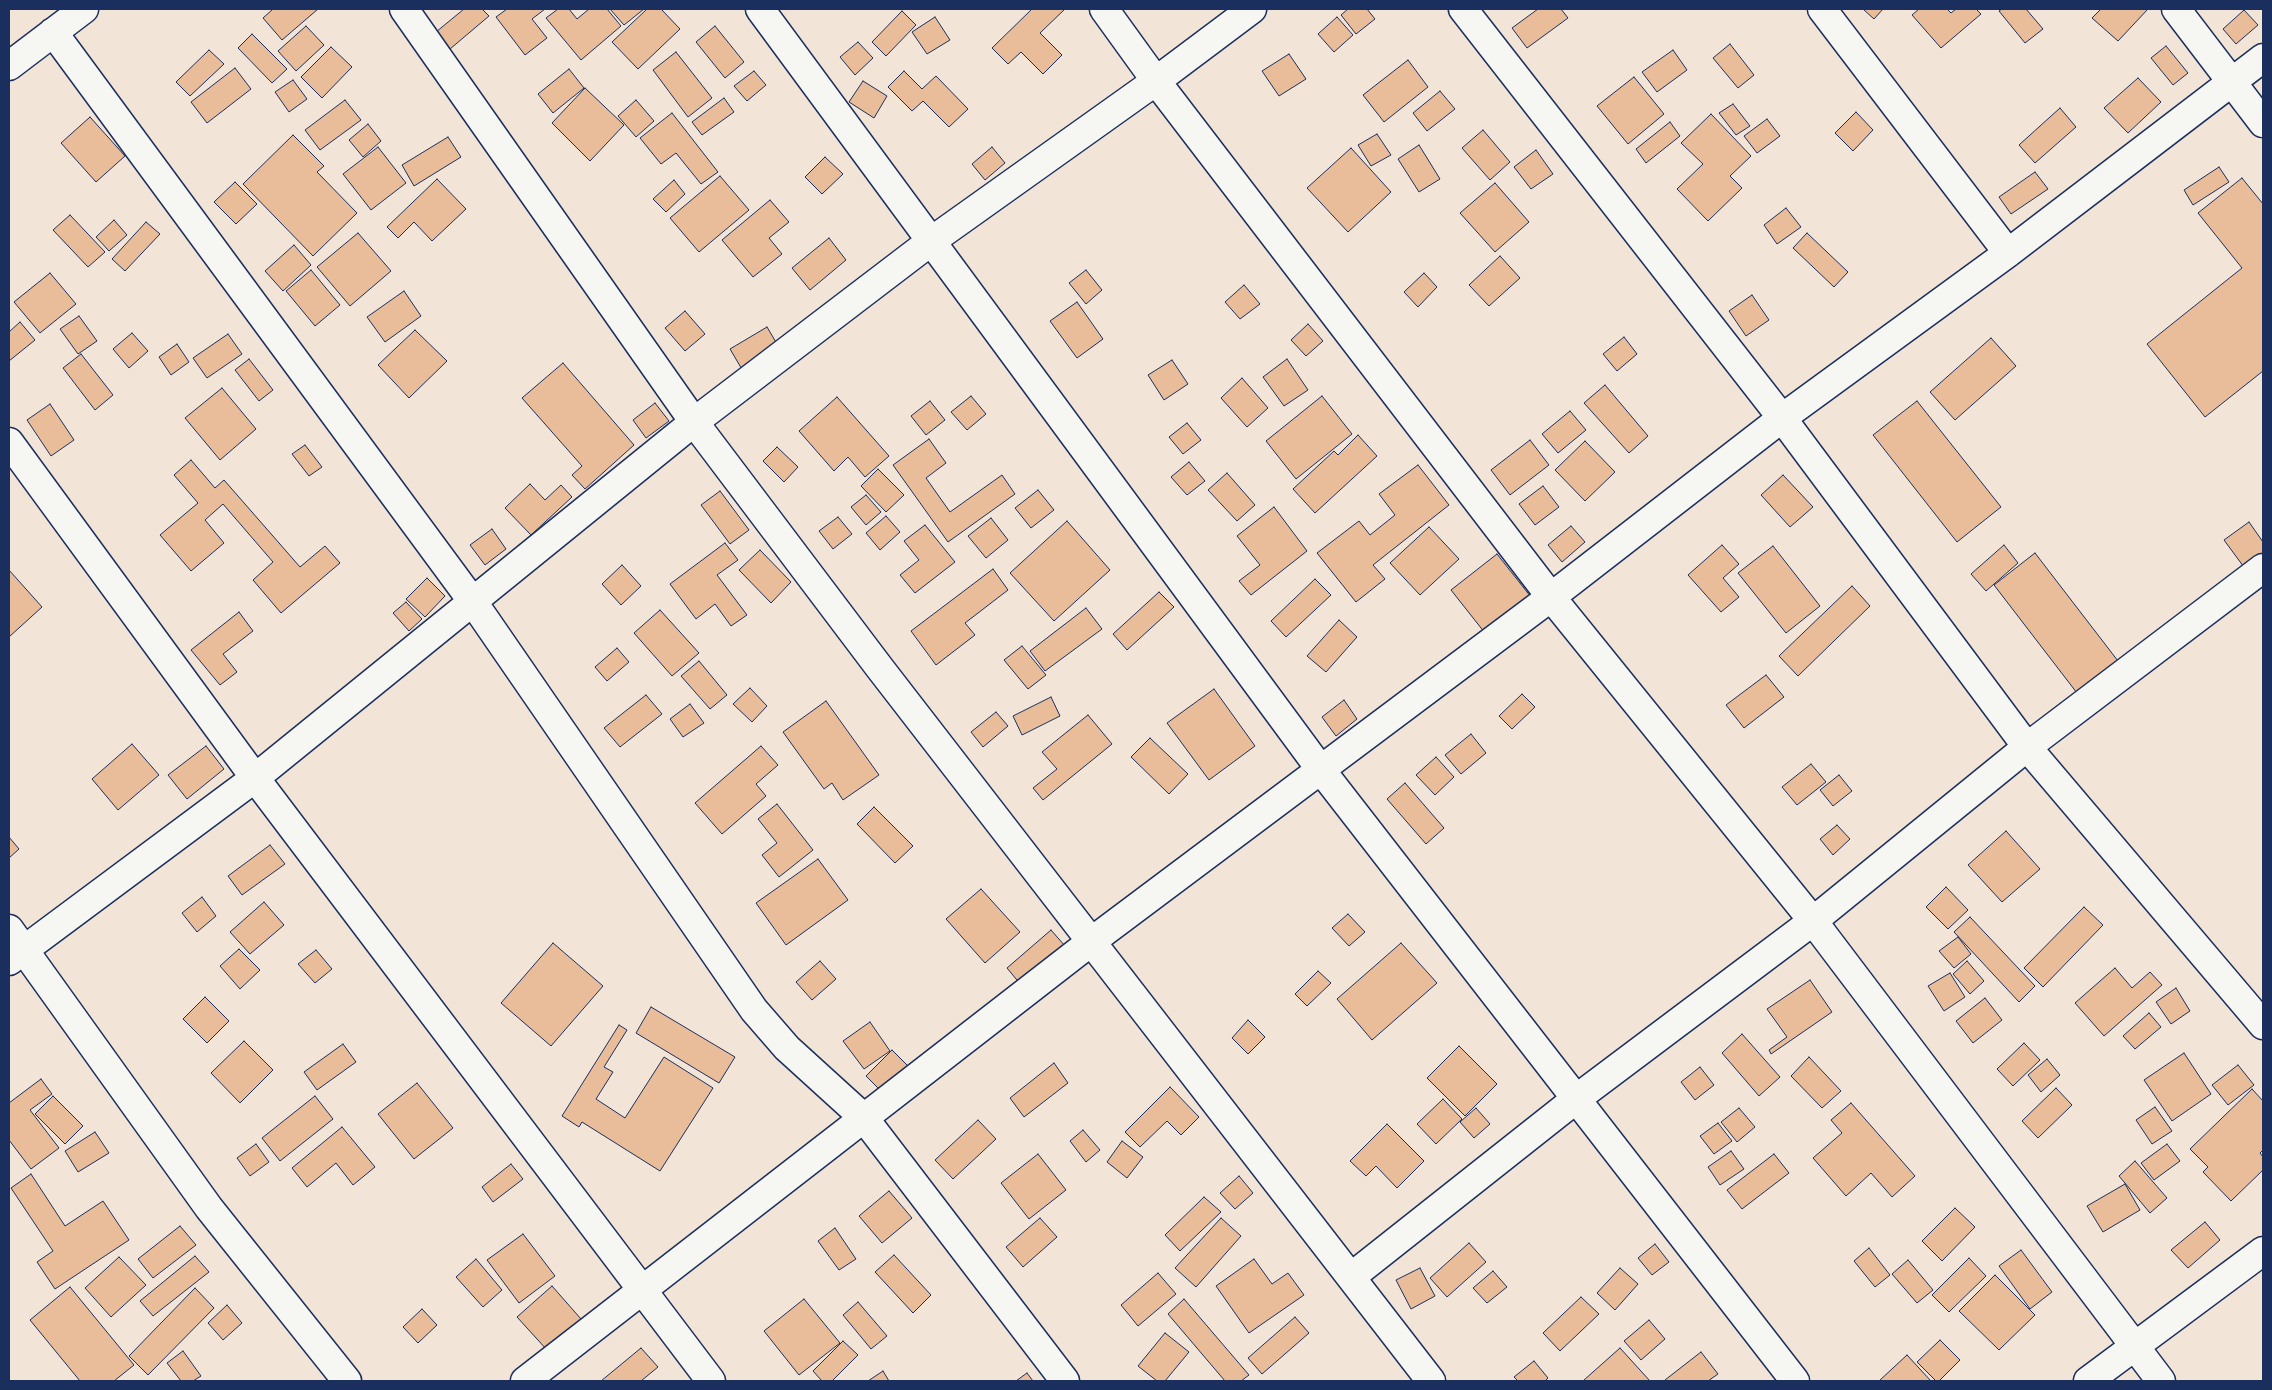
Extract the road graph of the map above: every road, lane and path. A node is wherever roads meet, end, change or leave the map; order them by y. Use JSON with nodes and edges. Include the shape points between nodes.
{"nodes":[{"id":1,"x":84,"y":9,"type":"edge"},
{"id":2,"x":404,"y":9,"type":"edge"},
{"id":3,"x":760,"y":9,"type":"edge"},
{"id":4,"x":1104,"y":9,"type":"edge"},
{"id":5,"x":1252,"y":9,"type":"edge"},
{"id":6,"x":1463,"y":9,"type":"edge"},
{"id":7,"x":1822,"y":9,"type":"edge"},
{"id":8,"x":2176,"y":9,"type":"edge"},
{"id":9,"x":53,"y":32,"type":"junction"},
{"id":10,"x":2263,"y":58,"type":"edge"},
{"id":11,"x":9,"y":66,"type":"edge"},
{"id":12,"x":1156,"y":81,"type":"junction"},
{"id":13,"x":2233,"y":82,"type":"junction"},
{"id":14,"x":2263,"y":123,"type":"edge"},
{"id":15,"x":930,"y":242,"type":"junction"},
{"id":16,"x":2008,"y":253,"type":"junction"},
{"id":17,"x":1782,"y":418,"type":"junction"},
{"id":18,"x":694,"y":422,"type":"junction"},
{"id":19,"x":9,"y":442,"type":"edge"},
{"id":20,"x":2263,"y":568,"type":"edge"},
{"id":21,"x":1551,"y":597,"type":"junction"},
{"id":22,"x":473,"y":602,"type":"junction"},
{"id":23,"x":2027,"y":747,"type":"junction"},
{"id":24,"x":1321,"y":770,"type":"junction"},
{"id":25,"x":254,"y":778,"type":"junction"},
{"id":26,"x":1813,"y":921,"type":"junction"},
{"id":27,"x":1092,"y":941,"type":"junction"},
{"id":28,"x":14,"y":947,"type":"edge"},
{"id":29,"x":2263,"y":1025,"type":"edge"},
{"id":30,"x":1576,"y":1099,"type":"junction"},
{"id":31,"x":864,"y":1118,"type":"junction"},
{"id":32,"x":2263,"y":1251,"type":"edge"},
{"id":33,"x":1351,"y":1277,"type":"junction"},
{"id":34,"x":642,"y":1290,"type":"junction"},
{"id":35,"x":2135,"y":1347,"type":"junction"},
{"id":36,"x":347,"y":1381,"type":"edge"},
{"id":37,"x":525,"y":1381,"type":"edge"},
{"id":38,"x":711,"y":1381,"type":"edge"},
{"id":39,"x":1065,"y":1381,"type":"edge"},
{"id":40,"x":1431,"y":1381,"type":"edge"},
{"id":41,"x":1795,"y":1381,"type":"edge"},
{"id":42,"x":2088,"y":1381,"type":"edge"},
{"id":43,"x":2161,"y":1381,"type":"edge"}],
"edges":[{"from":1,"to":9,"type":"street"},
{"from":2,"to":18,"type":"street"},
{"from":3,"to":15,"type":"street"},
{"from":4,"to":12,"type":"street"},
{"from":5,"to":12,"type":"street"},
{"from":6,"to":17,"type":"street"},
{"from":7,"to":16,"type":"street"},
{"from":8,"to":13,"type":"street"},
{"from":9,"to":11,"type":"street"},
{"from":9,"to":22,"type":"street"},
{"from":10,"to":13,"type":"street"},
{"from":12,"to":15,"type":"street"},
{"from":12,"to":21,"type":"street"},
{"from":13,"to":14,"type":"street"},
{"from":13,"to":16,"type":"street"},
{"from":15,"to":18,"type":"street"},
{"from":15,"to":24,"type":"street"},
{"from":16,"to":17,"type":"street"},
{"from":17,"to":21,"type":"street"},
{"from":17,"to":23,"type":"street"},
{"from":18,"to":22,"type":"street"},
{"from":18,"to":27,"type":"street"},
{"from":19,"to":25,"type":"street"},
{"from":20,"to":23,"type":"street"},
{"from":21,"to":24,"type":"street"},
{"from":21,"to":26,"type":"street"},
{"from":22,"to":25,"type":"street"},
{"from":22,"to":31,"type":"street","via":[[754,1010],[787,1048]]},
{"from":23,"to":26,"type":"street"},
{"from":23,"to":29,"type":"street"},
{"from":24,"to":27,"type":"street"},
{"from":24,"to":30,"type":"street"},
{"from":25,"to":28,"type":"street"},
{"from":25,"to":34,"type":"street"},
{"from":26,"to":30,"type":"street"},
{"from":26,"to":35,"type":"street"},
{"from":27,"to":31,"type":"street"},
{"from":27,"to":33,"type":"street"},
{"from":28,"to":36,"type":"street","via":[[209,1208]]},
{"from":30,"to":33,"type":"street"},
{"from":30,"to":41,"type":"street"},
{"from":31,"to":34,"type":"street"},
{"from":31,"to":39,"type":"street"},
{"from":32,"to":35,"type":"street"},
{"from":33,"to":40,"type":"street"},
{"from":34,"to":37,"type":"street"},
{"from":34,"to":38,"type":"street"},
{"from":35,"to":42,"type":"street"},
{"from":35,"to":43,"type":"street"}]}
